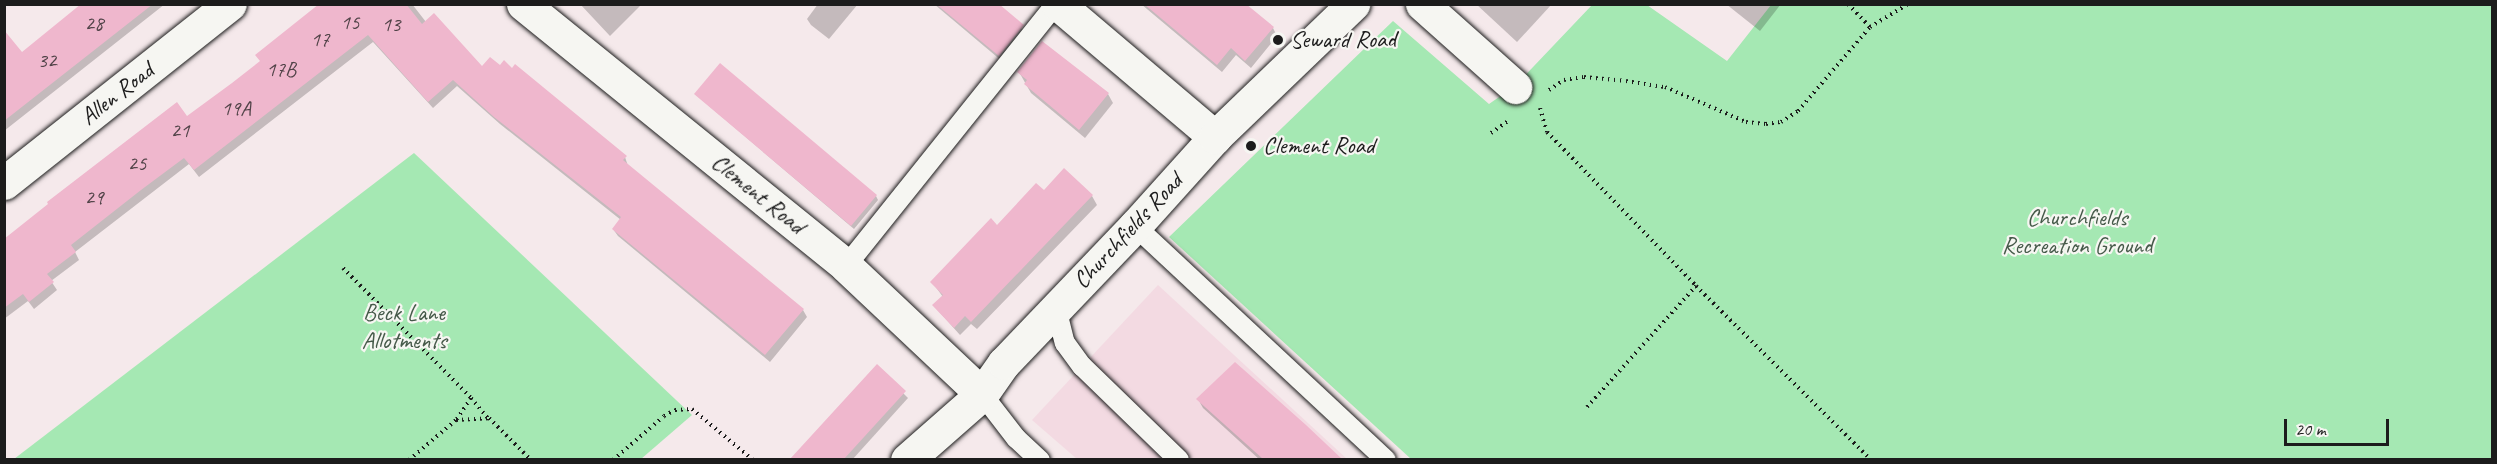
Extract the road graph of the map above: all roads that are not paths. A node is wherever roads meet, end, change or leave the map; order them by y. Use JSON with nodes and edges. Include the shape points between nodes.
{"nodes":[{"id":1,"x":230,"y":4,"type":"edge"},
{"id":2,"x":523,"y":4,"type":"edge"},
{"id":3,"x":1057,"y":4,"type":"edge"},
{"id":4,"x":1353,"y":4,"type":"edge"},
{"id":5,"x":1422,"y":4,"type":"edge"},
{"id":6,"x":1526,"y":93,"type":"road end"},
{"id":7,"x":1215,"y":137,"type":"junction"},
{"id":8,"x":4,"y":183,"type":"edge"},
{"id":9,"x":1135,"y":226,"type":"junction"},
{"id":10,"x":846,"y":266,"type":"junction"},
{"id":11,"x":1056,"y":308,"type":"junction"},
{"id":12,"x":982,"y":394,"type":"junction"},
{"id":13,"x":907,"y":459,"type":"edge"},
{"id":14,"x":1040,"y":459,"type":"edge"},
{"id":15,"x":1179,"y":459,"type":"edge"},
{"id":16,"x":1386,"y":459,"type":"edge"}],
"edges":[{"from":1,"to":8,"type":"street","name":"Allen Road"},
{"from":2,"to":10,"type":"street","name":"Clement Road"},
{"from":3,"to":7,"type":"street"},
{"from":3,"to":10,"type":"lane"},
{"from":4,"to":7,"type":"street","name":"Churchfields Road"},
{"from":5,"to":6,"type":"street"},
{"from":7,"to":9,"type":"street","name":"Churchfields Road"},
{"from":9,"to":11,"type":"street","name":"Churchfields Road"},
{"from":9,"to":16,"type":"lane"},
{"from":10,"to":12,"type":"street","name":"Clement Road"},
{"from":11,"to":12,"type":"street","name":"Churchfields Road","via":[[1004,363]]},
{"from":11,"to":15,"type":"lane","via":[[1065,343],[1082,366]]},
{"from":12,"to":13,"type":"street","name":"Churchfields Road"},
{"from":12,"to":14,"type":"lane","via":[[1016,438]]}]}
